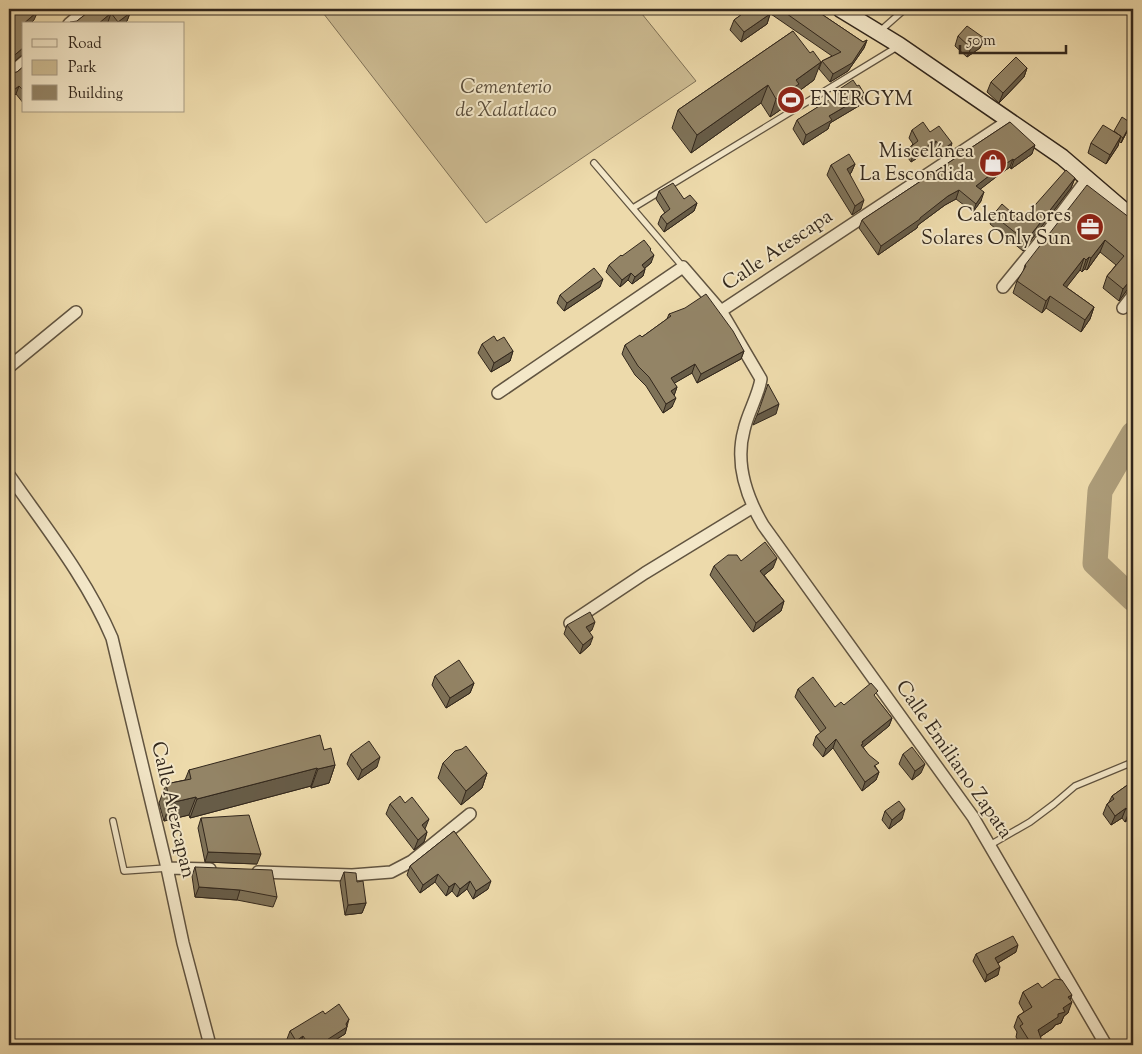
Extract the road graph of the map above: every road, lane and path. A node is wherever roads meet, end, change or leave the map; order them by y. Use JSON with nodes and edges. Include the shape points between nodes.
{"nodes":[{"id":1,"x":87,"y":9,"type":"edge"},
{"id":2,"x":840,"y":9,"type":"edge"},
{"id":3,"x":905,"y":9,"type":"edge"},
{"id":4,"x":71,"y":22,"type":"edge"},
{"id":5,"x":878,"y":32,"type":"junction"},
{"id":6,"x":899,"y":45,"type":"junction"},
{"id":7,"x":22,"y":64,"type":"edge"},
{"id":8,"x":9,"y":75,"type":"edge"},
{"id":9,"x":1008,"y":121,"type":"junction"},
{"id":10,"x":594,"y":163,"type":"dead end"},
{"id":11,"x":1087,"y":179,"type":"junction"},
{"id":12,"x":633,"y":208,"type":"junction"},
{"id":13,"x":1133,"y":218,"type":"edge"},
{"id":14,"x":683,"y":267,"type":"junction"},
{"id":15,"x":1003,"y":287,"type":"dead end"},
{"id":16,"x":1133,"y":295,"type":"edge"},
{"id":17,"x":1123,"y":308,"type":"dead end"},
{"id":18,"x":721,"y":311,"type":"junction"},
{"id":19,"x":76,"y":312,"type":"dead end"},
{"id":20,"x":9,"y":367,"type":"edge"},
{"id":21,"x":498,"y":393,"type":"dead end"},
{"id":22,"x":9,"y":475,"type":"edge"},
{"id":23,"x":753,"y":508,"type":"junction"},
{"id":24,"x":570,"y":623,"type":"edge"},
{"id":25,"x":1133,"y":762,"type":"edge"},
{"id":26,"x":470,"y":814,"type":"dead end"},
{"id":27,"x":113,"y":821,"type":"dead end"},
{"id":28,"x":990,"y":845,"type":"junction"},
{"id":29,"x":167,"y":868,"type":"junction"},
{"id":30,"x":222,"y":870,"type":"edge"},
{"id":31,"x":249,"y":871,"type":"edge"},
{"id":32,"x":210,"y":1045,"type":"edge"},
{"id":33,"x":1106,"y":1045,"type":"edge"}],
"edges":[{"from":1,"to":4,"type":"street"},
{"from":2,"to":5,"type":"main road"},
{"from":3,"to":5,"type":"lane"},
{"from":5,"to":6,"type":"main road"},
{"from":6,"to":9,"type":"main road"},
{"from":6,"to":12,"type":"lane"},
{"from":7,"to":8,"type":"street"},
{"from":9,"to":11,"type":"main road","via":[[1062,157]]},
{"from":9,"to":18,"type":"street","name":"Calle Atescapa"},
{"from":10,"to":12,"type":"lane"},
{"from":11,"to":13,"type":"main road"},
{"from":11,"to":15,"type":"street"},
{"from":12,"to":14,"type":"lane"},
{"from":14,"to":18,"type":"street"},
{"from":14,"to":21,"type":"street"},
{"from":16,"to":17,"type":"street"},
{"from":18,"to":23,"type":"street","name":"Calle Atescapa","via":[[761,379],[744,429],[740,452],[743,477]]},
{"from":19,"to":20,"type":"street"},
{"from":22,"to":29,"type":"street","name":"Calle Atezcapan","via":[[87,587],[112,638]]},
{"from":23,"to":24,"type":"street"},
{"from":23,"to":28,"type":"street","name":"Calle Emiliano Zapata","via":[[973,816]]},
{"from":25,"to":28,"type":"lane","via":[[1076,786],[1030,822]]},
{"from":26,"to":31,"type":"street","via":[[412,862],[391,872],[352,875]]},
{"from":27,"to":29,"type":"lane","via":[[124,871]]},
{"from":28,"to":33,"type":"street","name":"Calle Emiliano Zapata"},
{"from":29,"to":30,"type":"street"},
{"from":29,"to":32,"type":"street","name":"Calle Atezcapan"}]}
